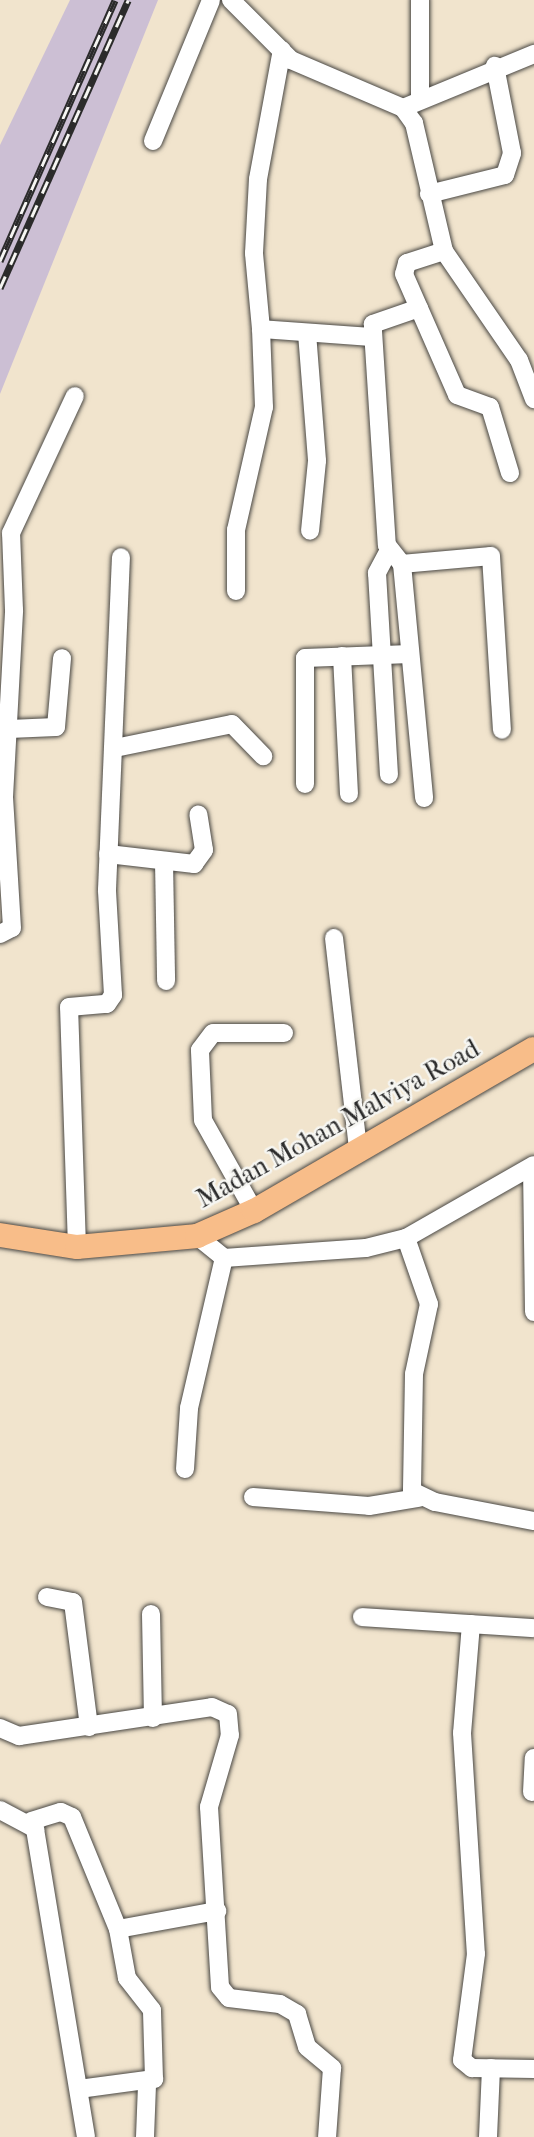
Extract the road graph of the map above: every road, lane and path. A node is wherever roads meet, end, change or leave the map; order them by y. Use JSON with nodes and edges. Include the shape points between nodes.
{"nodes":[{"id":1,"x":211,"y":0,"type":"edge"},
{"id":2,"x":231,"y":0,"type":"edge"},
{"id":3,"x":420,"y":0,"type":"edge"},
{"id":4,"x":282,"y":50,"type":"junction"},
{"id":5,"x":534,"y":54,"type":"edge"},
{"id":6,"x":495,"y":66,"type":"junction"},
{"id":7,"x":420,"y":100,"type":"junction"},
{"id":8,"x":403,"y":108,"type":"junction"},
{"id":9,"x":153,"y":141,"type":"dead end"},
{"id":10,"x":429,"y":194,"type":"junction"},
{"id":11,"x":444,"y":251,"type":"junction"},
{"id":12,"x":419,"y":309,"type":"junction"},
{"id":13,"x":261,"y":329,"type":"junction"},
{"id":14,"x":307,"y":332,"type":"junction"},
{"id":15,"x":373,"y":337,"type":"junction"},
{"id":16,"x":75,"y":396,"type":"dead end"},
{"id":17,"x":534,"y":399,"type":"edge"},
{"id":18,"x":510,"y":473,"type":"dead end"},
{"id":19,"x":310,"y":531,"type":"dead end"},
{"id":20,"x":388,"y":552,"type":"junction"},
{"id":21,"x":121,"y":557,"type":"dead end"},
{"id":22,"x":402,"y":564,"type":"junction"},
{"id":23,"x":236,"y":591,"type":"dead end"},
{"id":24,"x":410,"y":654,"type":"junction"},
{"id":25,"x":383,"y":655,"type":"junction"},
{"id":26,"x":342,"y":656,"type":"junction"},
{"id":27,"x":62,"y":658,"type":"dead end"},
{"id":28,"x":9,"y":729,"type":"junction"},
{"id":29,"x":502,"y":730,"type":"dead end"},
{"id":30,"x":116,"y":748,"type":"junction"},
{"id":31,"x":263,"y":757,"type":"dead end"},
{"id":32,"x":389,"y":775,"type":"dead end"},
{"id":33,"x":305,"y":784,"type":"dead end"},
{"id":34,"x":349,"y":794,"type":"dead end"},
{"id":35,"x":424,"y":798,"type":"dead end"},
{"id":36,"x":198,"y":814,"type":"dead end"},
{"id":37,"x":108,"y":854,"type":"junction"},
{"id":38,"x":164,"y":860,"type":"junction"},
{"id":39,"x":0,"y":934,"type":"edge"},
{"id":40,"x":334,"y":938,"type":"dead end"},
{"id":41,"x":166,"y":981,"type":"dead end"},
{"id":42,"x":284,"y":1033,"type":"dead end"},
{"id":43,"x":534,"y":1049,"type":"edge"},
{"id":44,"x":358,"y":1148,"type":"junction"},
{"id":45,"x":533,"y":1166,"type":"edge"},
{"id":46,"x":254,"y":1210,"type":"junction"},
{"id":47,"x":0,"y":1235,"type":"edge"},
{"id":48,"x":197,"y":1236,"type":"junction"},
{"id":49,"x":406,"y":1238,"type":"junction"},
{"id":50,"x":77,"y":1247,"type":"junction"},
{"id":51,"x":224,"y":1258,"type":"junction"},
{"id":52,"x":534,"y":1312,"type":"edge"},
{"id":53,"x":185,"y":1469,"type":"dead end"},
{"id":54,"x":253,"y":1497,"type":"dead end"},
{"id":55,"x":418,"y":1498,"type":"junction"},
{"id":56,"x":534,"y":1521,"type":"edge"},
{"id":57,"x":47,"y":1597,"type":"dead end"},
{"id":58,"x":151,"y":1615,"type":"dead end"},
{"id":59,"x":362,"y":1617,"type":"dead end"},
{"id":60,"x":471,"y":1624,"type":"junction"},
{"id":61,"x":534,"y":1628,"type":"edge"},
{"id":62,"x":153,"y":1717,"type":"junction"},
{"id":63,"x":89,"y":1727,"type":"junction"},
{"id":64,"x":3,"y":1737,"type":"edge"},
{"id":65,"x":534,"y":1758,"type":"edge"},
{"id":66,"x":532,"y":1792,"type":"dead end"},
{"id":67,"x":0,"y":1811,"type":"edge"},
{"id":68,"x":31,"y":1821,"type":"junction"},
{"id":69,"x":217,"y":1910,"type":"junction"},
{"id":70,"x":118,"y":1929,"type":"junction"},
{"id":71,"x":491,"y":2068,"type":"junction"},
{"id":72,"x":534,"y":2068,"type":"edge"},
{"id":73,"x":147,"y":2085,"type":"junction"},
{"id":74,"x":79,"y":2089,"type":"junction"},
{"id":75,"x":86,"y":2137,"type":"edge"},
{"id":76,"x":145,"y":2137,"type":"edge"},
{"id":77,"x":327,"y":2137,"type":"edge"},
{"id":78,"x":488,"y":2137,"type":"edge"}],
"edges":[{"from":1,"to":9,"type":"street"},
{"from":2,"to":4,"type":"street"},
{"from":3,"to":7,"type":"street"},
{"from":4,"to":8,"type":"street","via":[[320,76]]},
{"from":4,"to":13,"type":"street","via":[[258,179],[254,253]]},
{"from":5,"to":6,"type":"street"},
{"from":6,"to":7,"type":"street"},
{"from":6,"to":10,"type":"street","via":[[512,153],[505,175]]},
{"from":7,"to":8,"type":"street"},
{"from":8,"to":10,"type":"street","via":[[414,123]]},
{"from":10,"to":11,"type":"street"},
{"from":11,"to":12,"type":"street","via":[[404,268]]},
{"from":11,"to":17,"type":"street","via":[[519,360]]},
{"from":12,"to":15,"type":"street","via":[[373,324]]},
{"from":12,"to":18,"type":"street","via":[[457,395],[490,407]]},
{"from":13,"to":14,"type":"street"},
{"from":13,"to":23,"type":"street","via":[[264,407],[236,530]]},
{"from":14,"to":15,"type":"street"},
{"from":14,"to":19,"type":"street","via":[[317,461]]},
{"from":15,"to":20,"type":"street"},
{"from":16,"to":28,"type":"street","via":[[11,528]]},
{"from":20,"to":22,"type":"street"},
{"from":20,"to":25,"type":"street","via":[[377,573]]},
{"from":21,"to":30,"type":"street"},
{"from":22,"to":24,"type":"street"},
{"from":22,"to":29,"type":"street","via":[[491,556]]},
{"from":24,"to":25,"type":"street"},
{"from":24,"to":35,"type":"street"},
{"from":25,"to":26,"type":"street"},
{"from":25,"to":32,"type":"street"},
{"from":26,"to":33,"type":"street","via":[[312,656],[302,663]]},
{"from":26,"to":34,"type":"street"},
{"from":27,"to":28,"type":"street","via":[[56,727]]},
{"from":28,"to":39,"type":"street","via":[[4,797],[12,928]]},
{"from":30,"to":31,"type":"street","via":[[232,724]]},
{"from":30,"to":37,"type":"street"},
{"from":36,"to":38,"type":"street","via":[[202,856],[194,864]]},
{"from":37,"to":38,"type":"street"},
{"from":37,"to":50,"type":"street","via":[[112,999],[69,1007]]},
{"from":38,"to":41,"type":"street"},
{"from":40,"to":44,"type":"street"},
{"from":42,"to":46,"type":"street","via":[[213,1033],[200,1050],[203,1120]]},
{"from":43,"to":44,"type":"highway","name":"Madan Mohan Malviya Road"},
{"from":44,"to":46,"type":"highway","name":"Madan Mohan Malviya Road"},
{"from":45,"to":49,"type":"street"},
{"from":45,"to":52,"type":"street"},
{"from":46,"to":48,"type":"highway","name":"Madan Mohan Malviya Road"},
{"from":47,"to":50,"type":"highway","name":"Madan Mohan Malviya Road"},
{"from":48,"to":50,"type":"highway","name":"Madan Mohan Malviya Road"},
{"from":48,"to":51,"type":"street"},
{"from":49,"to":51,"type":"street","via":[[312,1256]]},
{"from":49,"to":55,"type":"street","via":[[429,1304],[414,1374],[408,1483]]},
{"from":51,"to":53,"type":"street","via":[[189,1408]]},
{"from":54,"to":55,"type":"street","via":[[369,1506]]},
{"from":55,"to":56,"type":"street"},
{"from":57,"to":63,"type":"street","via":[[73,1602]]},
{"from":58,"to":62,"type":"street"},
{"from":59,"to":60,"type":"street"},
{"from":60,"to":61,"type":"street"},
{"from":60,"to":71,"type":"street","via":[[462,1733],[476,1954],[462,2053],[464,2066]]},
{"from":62,"to":63,"type":"street"},
{"from":62,"to":69,"type":"street","via":[[212,1707],[228,1714],[230,1735],[209,1807]]},
{"from":63,"to":64,"type":"street"},
{"from":65,"to":66,"type":"street"},
{"from":67,"to":68,"type":"street"},
{"from":68,"to":70,"type":"street","via":[[61,1812],[72,1817]]},
{"from":68,"to":74,"type":"street","via":[[57,1933]]},
{"from":69,"to":70,"type":"street"},
{"from":69,"to":77,"type":"street","via":[[223,1993],[291,2008],[304,2026],[307,2047],[329,2060]]},
{"from":70,"to":73,"type":"street","via":[[127,1978],[152,2010],[155,2073]]},
{"from":71,"to":72,"type":"street"},
{"from":71,"to":78,"type":"street"},
{"from":73,"to":74,"type":"street"},
{"from":73,"to":76,"type":"street"},
{"from":74,"to":75,"type":"street"}]}
